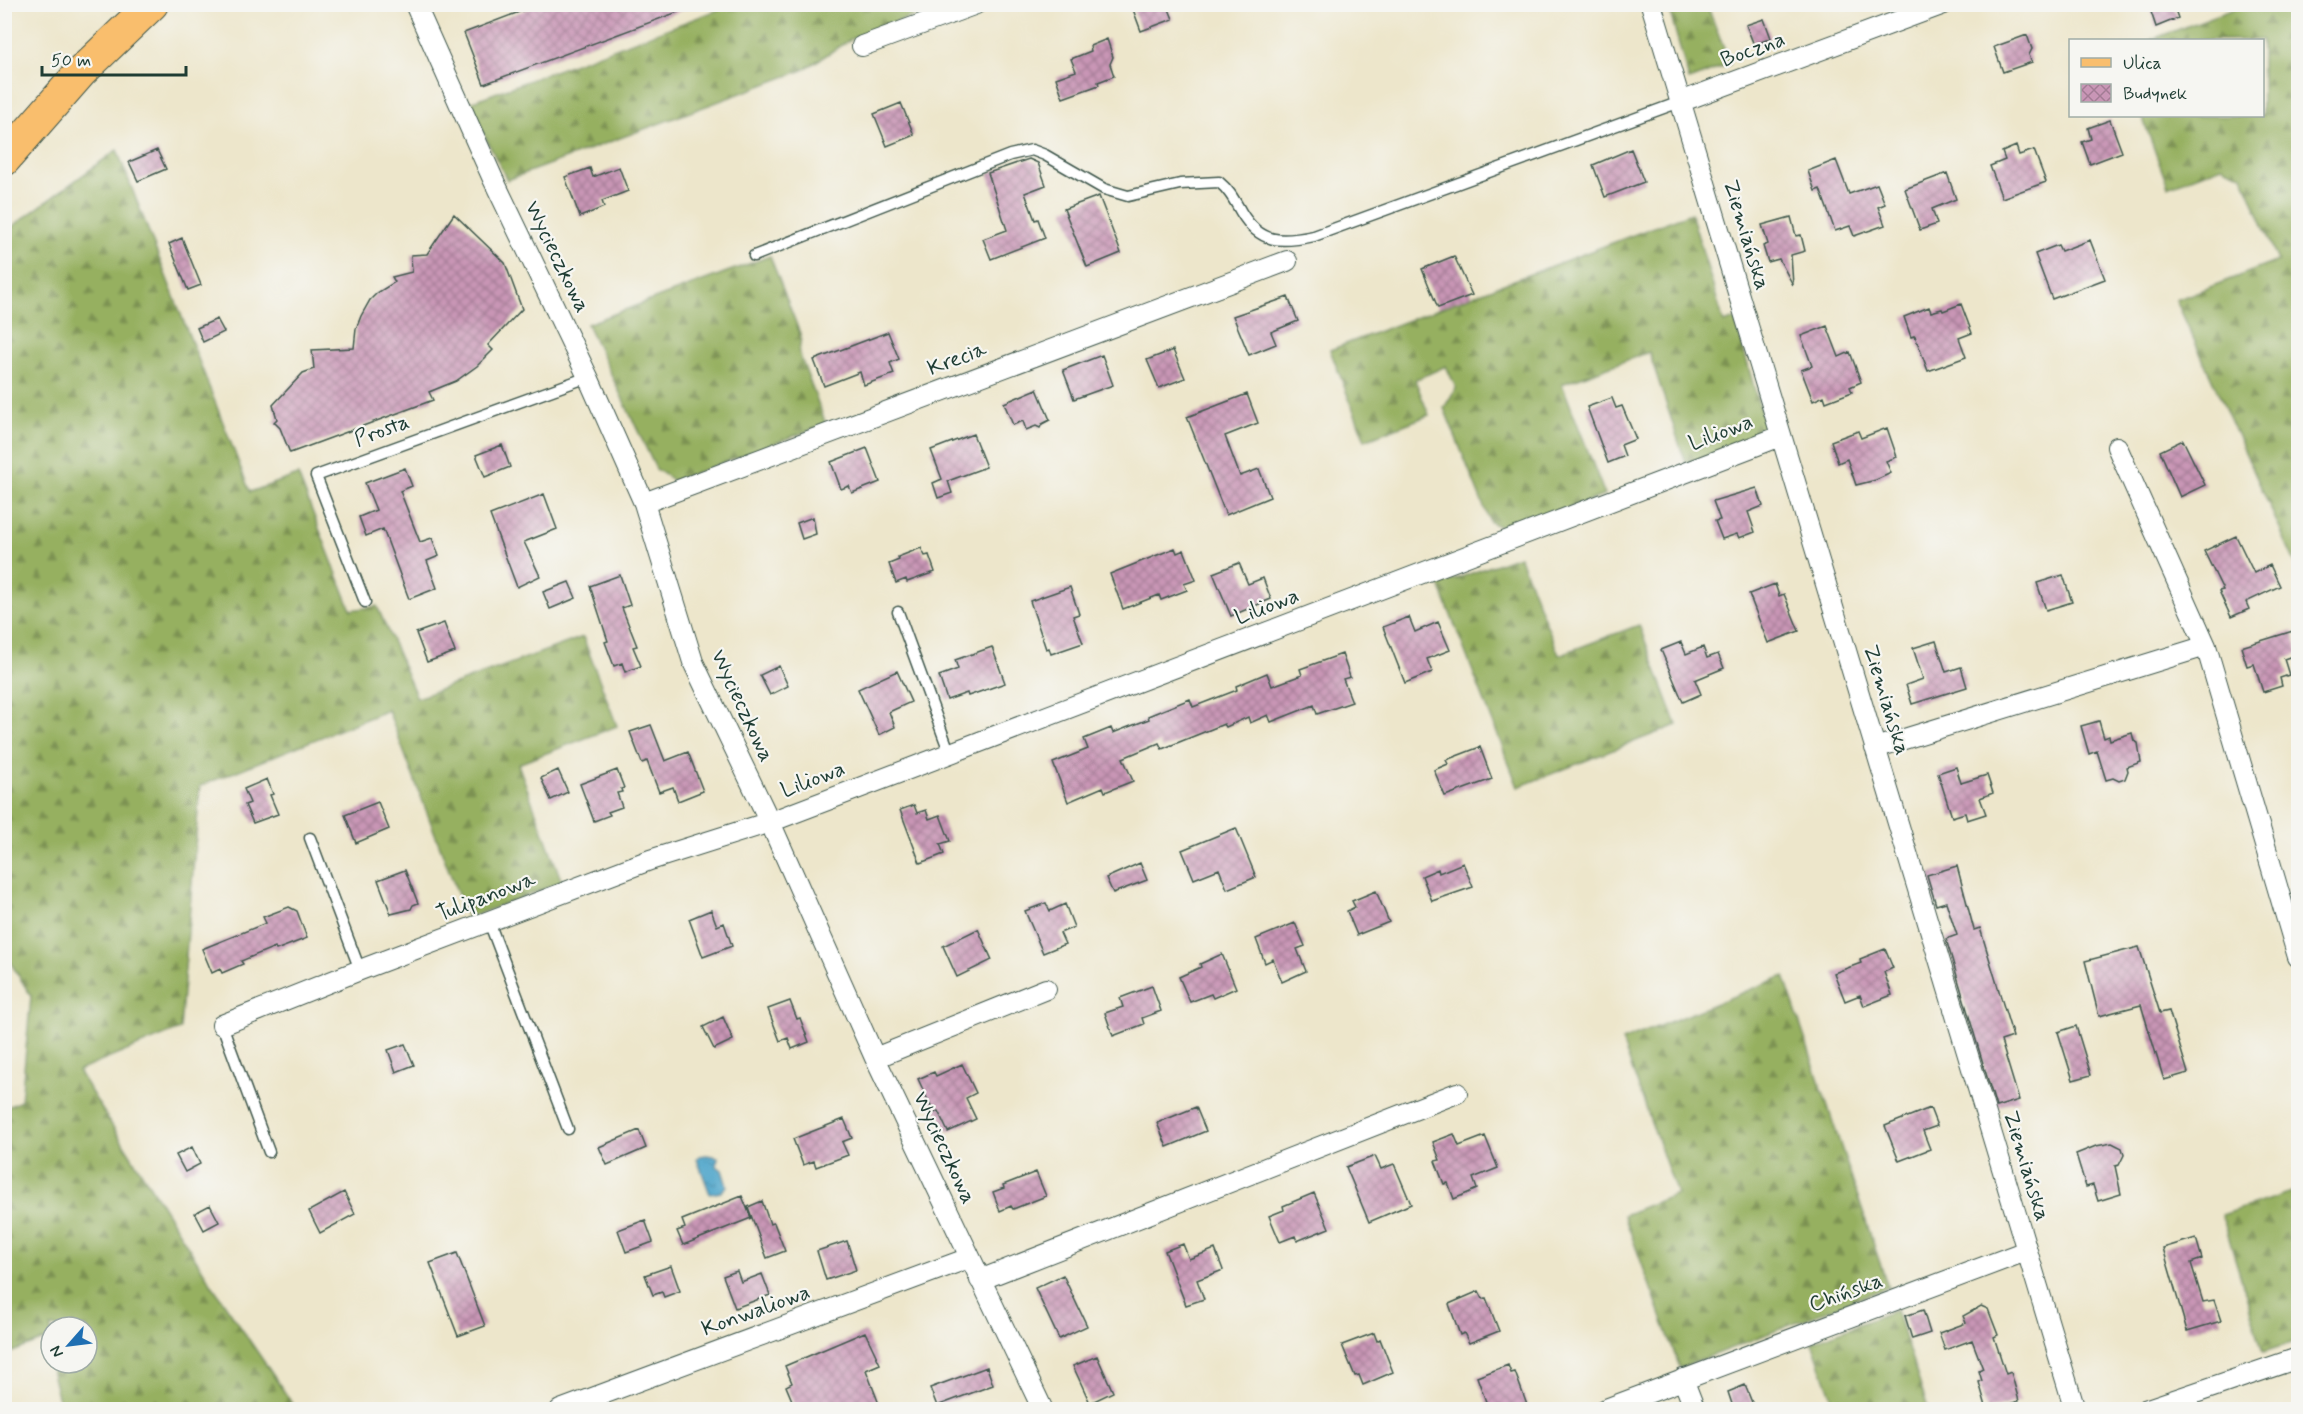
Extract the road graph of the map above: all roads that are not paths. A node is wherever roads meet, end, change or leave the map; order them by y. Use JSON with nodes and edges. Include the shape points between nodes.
{"nodes":[{"id":1,"x":152,"y":4,"type":"edge"},
{"id":2,"x":976,"y":4,"type":"edge"},
{"id":3,"x":1651,"y":4,"type":"edge"},
{"id":4,"x":1944,"y":4,"type":"edge"},
{"id":5,"x":418,"y":8,"type":"edge"},
{"id":6,"x":862,"y":46,"type":"dead end"},
{"id":7,"x":1680,"y":102,"type":"junction"},
{"id":8,"x":4,"y":160,"type":"edge"},
{"id":9,"x":754,"y":256,"type":"dead end"},
{"id":10,"x":1287,"y":261,"type":"dead end"},
{"id":11,"x":588,"y":377,"type":"junction"},
{"id":12,"x":1781,"y":436,"type":"junction"},
{"id":13,"x":2117,"y":447,"type":"dead end"},
{"id":14,"x":644,"y":503,"type":"junction"},
{"id":15,"x":365,"y":602,"type":"dead end"},
{"id":16,"x":898,"y":612,"type":"dead end"},
{"id":17,"x":2206,"y":646,"type":"junction"},
{"id":18,"x":1875,"y":748,"type":"junction"},
{"id":19,"x":950,"y":754,"type":"junction"},
{"id":20,"x":770,"y":822,"type":"junction"},
{"id":21,"x":310,"y":838,"type":"dead end"},
{"id":22,"x":489,"y":922,"type":"junction"},
{"id":23,"x":2298,"y":957,"type":"edge"},
{"id":24,"x":360,"y":970,"type":"junction"},
{"id":25,"x":1046,"y":989,"type":"dead end"},
{"id":26,"x":222,"y":1025,"type":"joint"},
{"id":27,"x":875,"y":1058,"type":"junction"},
{"id":28,"x":1457,"y":1093,"type":"dead end"},
{"id":29,"x":568,"y":1129,"type":"dead end"},
{"id":30,"x":269,"y":1152,"type":"dead end"},
{"id":31,"x":2026,"y":1251,"type":"junction"},
{"id":32,"x":969,"y":1258,"type":"junction"},
{"id":33,"x":980,"y":1280,"type":"junction"},
{"id":34,"x":2298,"y":1358,"type":"edge"},
{"id":35,"x":1683,"y":1379,"type":"junction"},
{"id":36,"x":560,"y":1410,"type":"edge"},
{"id":37,"x":1043,"y":1410,"type":"edge"},
{"id":38,"x":1603,"y":1410,"type":"edge"},
{"id":39,"x":1695,"y":1410,"type":"edge"},
{"id":40,"x":2075,"y":1410,"type":"edge"},
{"id":41,"x":2145,"y":1410,"type":"edge"}],
"edges":[{"from":1,"to":8,"type":"main road","via":[[81,72]]},
{"from":2,"to":6,"type":"street"},
{"from":3,"to":7,"type":"street","name":"Ziemiańska"},
{"from":4,"to":7,"type":"street","name":"Boczna"},
{"from":5,"to":11,"type":"street","name":"Wycieczkowa","via":[[493,179]]},
{"from":7,"to":9,"type":"lane","via":[[1314,236],[1288,241],[1266,238],[1250,227],[1230,190],[1219,182],[1180,184],[1128,196],[1104,189],[1032,150],[1010,155]]},
{"from":7,"to":12,"type":"street","name":"Ziemiańska"},
{"from":10,"to":14,"type":"street","name":"Krecia"},
{"from":11,"to":14,"type":"street","name":"Wycieczkowa"},
{"from":11,"to":15,"type":"lane","name":"Prosta","via":[[316,476]]},
{"from":12,"to":18,"type":"street","name":"Ziemiańska"},
{"from":12,"to":19,"type":"street","name":"Liliowa"},
{"from":13,"to":17,"type":"street"},
{"from":14,"to":20,"type":"street","name":"Wycieczkowa","via":[[693,662]]},
{"from":16,"to":19,"type":"lane"},
{"from":17,"to":18,"type":"street"},
{"from":17,"to":23,"type":"street"},
{"from":18,"to":31,"type":"street","name":"Ziemiańska"},
{"from":19,"to":20,"type":"street","name":"Liliowa"},
{"from":20,"to":22,"type":"street","name":"Tulipanowa","via":[[650,860]]},
{"from":20,"to":27,"type":"street","name":"Wycieczkowa"},
{"from":21,"to":24,"type":"lane"},
{"from":22,"to":24,"type":"street","name":"Tulipanowa"},
{"from":22,"to":29,"type":"lane"},
{"from":24,"to":26,"type":"street","name":"Tulipanowa"},
{"from":25,"to":27,"type":"street"},
{"from":26,"to":30,"type":"lane"},
{"from":27,"to":32,"type":"street","name":"Wycieczkowa"},
{"from":28,"to":33,"type":"street"},
{"from":31,"to":35,"type":"street","name":"Chińska"},
{"from":31,"to":40,"type":"street","name":"Ziemiańska"},
{"from":32,"to":33,"type":"street","name":"Wycieczkowa"},
{"from":32,"to":36,"type":"street","name":"Konwaliowa"},
{"from":33,"to":37,"type":"street","name":"Wycieczkowa"},
{"from":34,"to":41,"type":"street"},
{"from":35,"to":38,"type":"street","name":"Chińska"},
{"from":35,"to":39,"type":"street"}]}
